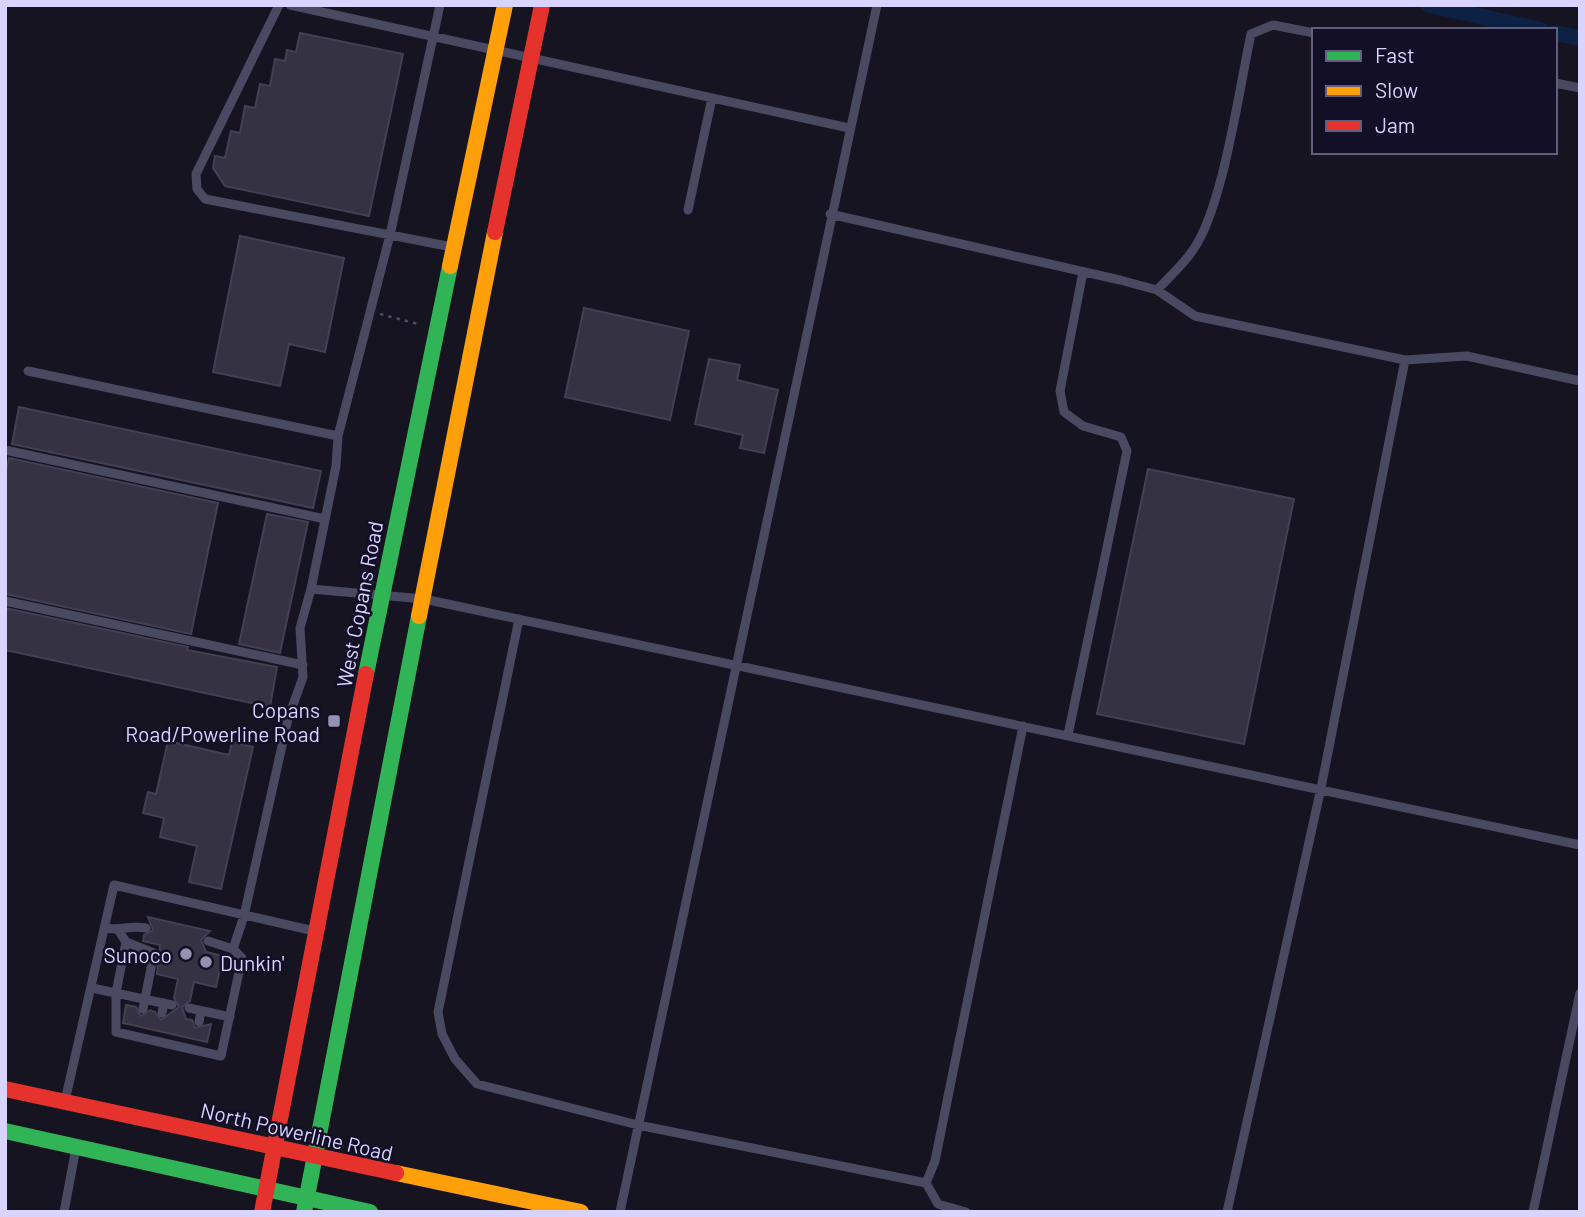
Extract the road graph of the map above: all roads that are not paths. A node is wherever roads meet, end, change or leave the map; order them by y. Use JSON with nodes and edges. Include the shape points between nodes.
{"nodes":[{"id":1,"x":278,"y":5,"type":"edge"},
{"id":2,"x":290,"y":5,"type":"edge"},
{"id":3,"x":440,"y":5,"type":"edge"},
{"id":4,"x":505,"y":5,"type":"edge"},
{"id":5,"x":542,"y":5,"type":"edge"},
{"id":6,"x":877,"y":5,"type":"edge"},
{"id":7,"x":1312,"y":33,"type":"edge"},
{"id":8,"x":433,"y":36,"type":"junction"},
{"id":9,"x":496,"y":51,"type":"junction"},
{"id":10,"x":530,"y":59,"type":"junction"},
{"id":11,"x":1557,"y":83,"type":"edge"},
{"id":12,"x":1580,"y":88,"type":"edge"},
{"id":13,"x":712,"y":98,"type":"junction"},
{"id":14,"x":849,"y":128,"type":"junction"},
{"id":15,"x":688,"y":211,"type":"dead end"},
{"id":16,"x":830,"y":214,"type":"junction"},
{"id":17,"x":390,"y":235,"type":"junction"},
{"id":18,"x":454,"y":248,"type":"junction"},
{"id":19,"x":1083,"y":272,"type":"junction"},
{"id":20,"x":1157,"y":290,"type":"junction"},
{"id":21,"x":1405,"y":360,"type":"junction"},
{"id":22,"x":28,"y":371,"type":"dead end"},
{"id":23,"x":1580,"y":381,"type":"edge"},
{"id":24,"x":338,"y":436,"type":"junction"},
{"id":25,"x":5,"y":450,"type":"edge"},
{"id":26,"x":325,"y":519,"type":"junction"},
{"id":27,"x":311,"y":589,"type":"junction"},
{"id":28,"x":381,"y":597,"type":"junction"},
{"id":29,"x":424,"y":599,"type":"junction"},
{"id":30,"x":5,"y":601,"type":"edge"},
{"id":31,"x":519,"y":619,"type":"junction"},
{"id":32,"x":303,"y":665,"type":"junction"},
{"id":33,"x":735,"y":665,"type":"junction"},
{"id":34,"x":1023,"y":726,"type":"junction"},
{"id":35,"x":1068,"y":736,"type":"junction"},
{"id":36,"x":1321,"y":788,"type":"junction"},
{"id":37,"x":1580,"y":845,"type":"edge"},
{"id":38,"x":244,"y":916,"type":"junction"},
{"id":39,"x":106,"y":928,"type":"junction"},
{"id":40,"x":146,"y":928,"type":"dead end"},
{"id":41,"x":119,"y":931,"type":"junction"},
{"id":42,"x":316,"y":932,"type":"junction"},
{"id":43,"x":208,"y":941,"type":"dead end"},
{"id":44,"x":126,"y":942,"type":"junction"},
{"id":45,"x":233,"y":949,"type":"junction"},
{"id":46,"x":92,"y":988,"type":"junction"},
{"id":47,"x":116,"y":993,"type":"junction"},
{"id":48,"x":1580,"y":993,"type":"edge"},
{"id":49,"x":144,"y":1004,"type":"junction"},
{"id":50,"x":189,"y":1008,"type":"dead end"},
{"id":51,"x":201,"y":1011,"type":"junction"},
{"id":52,"x":162,"y":1013,"type":"dead end"},
{"id":53,"x":230,"y":1017,"type":"junction"},
{"id":54,"x":199,"y":1022,"type":"dead end"},
{"id":55,"x":158,"y":1031,"type":"dead end"},
{"id":56,"x":174,"y":1034,"type":"dead end"},
{"id":57,"x":195,"y":1039,"type":"dead end"},
{"id":58,"x":156,"y":1042,"type":"junction"},
{"id":59,"x":171,"y":1045,"type":"junction"},
{"id":60,"x":193,"y":1050,"type":"junction"},
{"id":61,"x":5,"y":1089,"type":"edge"},
{"id":62,"x":65,"y":1102,"type":"junction"},
{"id":63,"x":639,"y":1125,"type":"junction"},
{"id":64,"x":5,"y":1131,"type":"edge"},
{"id":65,"x":275,"y":1146,"type":"junction"},
{"id":66,"x":76,"y":1147,"type":"junction"},
{"id":67,"x":316,"y":1158,"type":"junction"},
{"id":68,"x":926,"y":1183,"type":"junction"},
{"id":69,"x":266,"y":1188,"type":"junction"},
{"id":70,"x":306,"y":1205,"type":"edge"},
{"id":71,"x":64,"y":1212,"type":"edge"},
{"id":72,"x":261,"y":1212,"type":"edge"},
{"id":73,"x":370,"y":1212,"type":"edge"},
{"id":74,"x":580,"y":1212,"type":"edge"},
{"id":75,"x":620,"y":1212,"type":"edge"},
{"id":76,"x":966,"y":1212,"type":"edge"},
{"id":77,"x":1227,"y":1212,"type":"edge"},
{"id":78,"x":1533,"y":1212,"type":"edge"}],
"edges":[{"from":1,"to":17,"type":"lane","via":[[196,174],[197,189],[205,199]]},
{"from":2,"to":8,"type":"lane"},
{"from":3,"to":8,"type":"lane"},
{"from":4,"to":9,"type":"main road","name":"West Copans Road"},
{"from":5,"to":10,"type":"main road"},
{"from":6,"to":14,"type":"lane"},
{"from":7,"to":20,"type":"lane","via":[[1273,25],[1251,34],[1206,227],[1193,250]]},
{"from":8,"to":9,"type":"lane"},
{"from":8,"to":17,"type":"lane"},
{"from":9,"to":10,"type":"lane"},
{"from":9,"to":18,"type":"main road","name":"West Copans Road"},
{"from":10,"to":13,"type":"lane"},
{"from":10,"to":29,"type":"main road"},
{"from":11,"to":12,"type":"lane"},
{"from":13,"to":14,"type":"lane"},
{"from":13,"to":15,"type":"lane"},
{"from":14,"to":16,"type":"lane"},
{"from":16,"to":19,"type":"lane"},
{"from":16,"to":33,"type":"lane"},
{"from":17,"to":18,"type":"lane"},
{"from":17,"to":24,"type":"lane"},
{"from":18,"to":28,"type":"main road","name":"West Copans Road"},
{"from":19,"to":20,"type":"lane"},
{"from":19,"to":35,"type":"lane","via":[[1060,391],[1064,412],[1083,426],[1121,437],[1127,451]]},
{"from":20,"to":21,"type":"lane","via":[[1195,316]]},
{"from":21,"to":23,"type":"lane","via":[[1467,356]]},
{"from":21,"to":36,"type":"lane"},
{"from":22,"to":24,"type":"lane"},
{"from":24,"to":26,"type":"lane"},
{"from":25,"to":26,"type":"lane"},
{"from":26,"to":27,"type":"lane"},
{"from":27,"to":28,"type":"lane"},
{"from":27,"to":32,"type":"lane","via":[[300,628]]},
{"from":28,"to":29,"type":"lane"},
{"from":28,"to":42,"type":"main road","name":"West Copans Road"},
{"from":29,"to":31,"type":"lane"},
{"from":29,"to":67,"type":"main road"},
{"from":30,"to":32,"type":"lane"},
{"from":31,"to":33,"type":"lane"},
{"from":31,"to":63,"type":"lane","via":[[438,1012],[442,1034],[455,1059],[477,1084]]},
{"from":32,"to":38,"type":"lane"},
{"from":33,"to":34,"type":"lane"},
{"from":33,"to":63,"type":"lane"},
{"from":34,"to":35,"type":"lane"},
{"from":34,"to":68,"type":"lane","via":[[935,1161]]},
{"from":35,"to":36,"type":"lane"},
{"from":36,"to":37,"type":"lane"},
{"from":36,"to":77,"type":"lane"},
{"from":38,"to":39,"type":"lane","via":[[114,885]]},
{"from":38,"to":42,"type":"lane"},
{"from":38,"to":45,"type":"lane"},
{"from":39,"to":41,"type":"lane"},
{"from":39,"to":46,"type":"lane"},
{"from":40,"to":41,"type":"lane","via":[[130,925]]},
{"from":41,"to":44,"type":"lane"},
{"from":42,"to":65,"type":"main road","name":"West Copans Road"},
{"from":43,"to":45,"type":"lane"},
{"from":44,"to":47,"type":"lane"},
{"from":44,"to":49,"type":"lane","via":[[154,953]]},
{"from":45,"to":53,"type":"lane","via":[[242,958]]},
{"from":46,"to":47,"type":"lane"},
{"from":46,"to":62,"type":"lane"},
{"from":47,"to":49,"type":"lane"},
{"from":47,"to":58,"type":"lane","via":[[116,1032],[138,1032]]},
{"from":48,"to":78,"type":"lane"},
{"from":49,"to":52,"type":"lane","via":[[168,1004]]},
{"from":50,"to":51,"type":"lane"},
{"from":51,"to":53,"type":"lane"},
{"from":51,"to":54,"type":"lane"},
{"from":53,"to":60,"type":"lane","via":[[221,1056]]},
{"from":55,"to":58,"type":"lane"},
{"from":56,"to":59,"type":"lane"},
{"from":57,"to":60,"type":"lane"},
{"from":58,"to":59,"type":"lane"},
{"from":59,"to":60,"type":"lane"},
{"from":61,"to":62,"type":"main road","name":"North Powerline Road"},
{"from":62,"to":65,"type":"main road","name":"North Powerline Road"},
{"from":63,"to":68,"type":"lane"},
{"from":63,"to":75,"type":"lane"},
{"from":64,"to":66,"type":"main road"},
{"from":65,"to":67,"type":"main road","name":"North Powerline Road"},
{"from":65,"to":69,"type":"main road","name":"West Copans Road"},
{"from":66,"to":69,"type":"main road"},
{"from":66,"to":71,"type":"lane"},
{"from":67,"to":70,"type":"main road"},
{"from":67,"to":74,"type":"main road","name":"North Powerline Road"},
{"from":68,"to":76,"type":"lane","via":[[938,1205]]},
{"from":69,"to":70,"type":"main road"},
{"from":69,"to":72,"type":"main road","name":"West Copans Road"},
{"from":70,"to":73,"type":"main road"}]}
